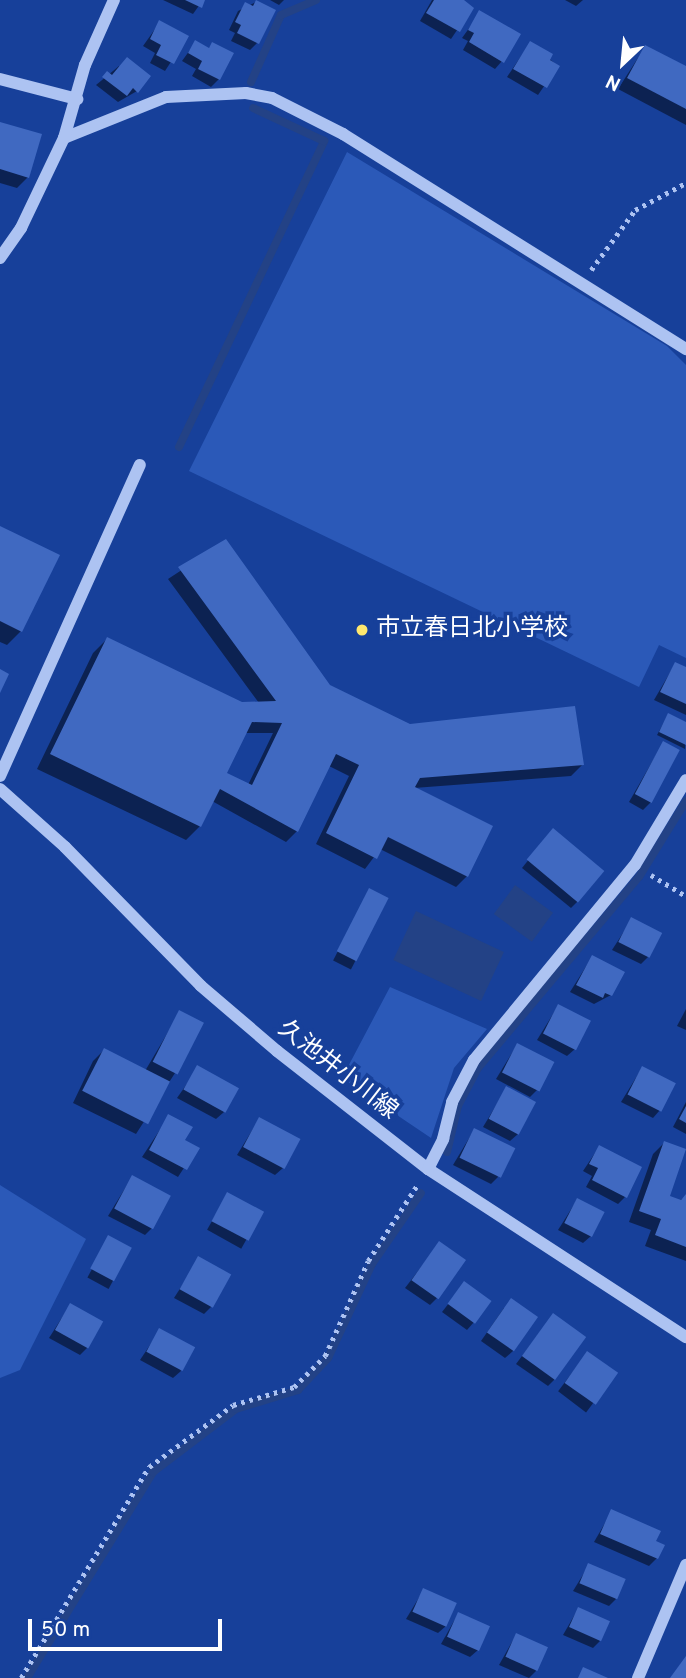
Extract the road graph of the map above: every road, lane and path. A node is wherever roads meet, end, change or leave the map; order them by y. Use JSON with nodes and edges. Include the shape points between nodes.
{"nodes":[{"id":1,"x":114,"y":0,"type":"edge"},
{"id":2,"x":0,"y":79,"type":"edge"},
{"id":3,"x":77,"y":99,"type":"junction"},
{"id":4,"x":64,"y":138,"type":"junction"},
{"id":5,"x":686,"y":183,"type":"edge"},
{"id":6,"x":0,"y":258,"type":"edge"},
{"id":7,"x":582,"y":282,"type":"junction"},
{"id":8,"x":686,"y":349,"type":"edge"},
{"id":9,"x":140,"y":465,"type":"dead end"},
{"id":10,"x":0,"y":776,"type":"edge"},
{"id":11,"x":686,"y":780,"type":"edge"},
{"id":12,"x":0,"y":789,"type":"edge"},
{"id":13,"x":650,"y":874,"type":"dead end"},
{"id":14,"x":686,"y":896,"type":"edge"},
{"id":15,"x":428,"y":1169,"type":"junction"},
{"id":16,"x":686,"y":1336,"type":"edge"},
{"id":17,"x":686,"y":1565,"type":"edge"},
{"id":18,"x":21,"y":1678,"type":"edge"},
{"id":19,"x":638,"y":1678,"type":"edge"}],
"edges":[{"from":1,"to":3,"type":"street","via":[[85,65]]},
{"from":2,"to":3,"type":"street"},
{"from":3,"to":4,"type":"street"},
{"from":4,"to":6,"type":"street","via":[[20,228]]},
{"from":4,"to":7,"type":"street","via":[[166,97],[246,93],[272,98],[343,134]]},
{"from":5,"to":7,"type":"path","via":[[635,210]]},
{"from":7,"to":8,"type":"street"},
{"from":9,"to":10,"type":"street"},
{"from":11,"to":15,"type":"street","via":[[635,865],[474,1060],[452,1102],[443,1139]]},
{"from":12,"to":15,"type":"street","name":"久池井小川線","via":[[65,847],[201,986]]},
{"from":13,"to":14,"type":"path"},
{"from":15,"to":16,"type":"street","name":"久池井小川線"},
{"from":15,"to":18,"type":"path","via":[[368,1261],[325,1356],[295,1387],[233,1405],[149,1467]]},
{"from":17,"to":19,"type":"street"}]}
